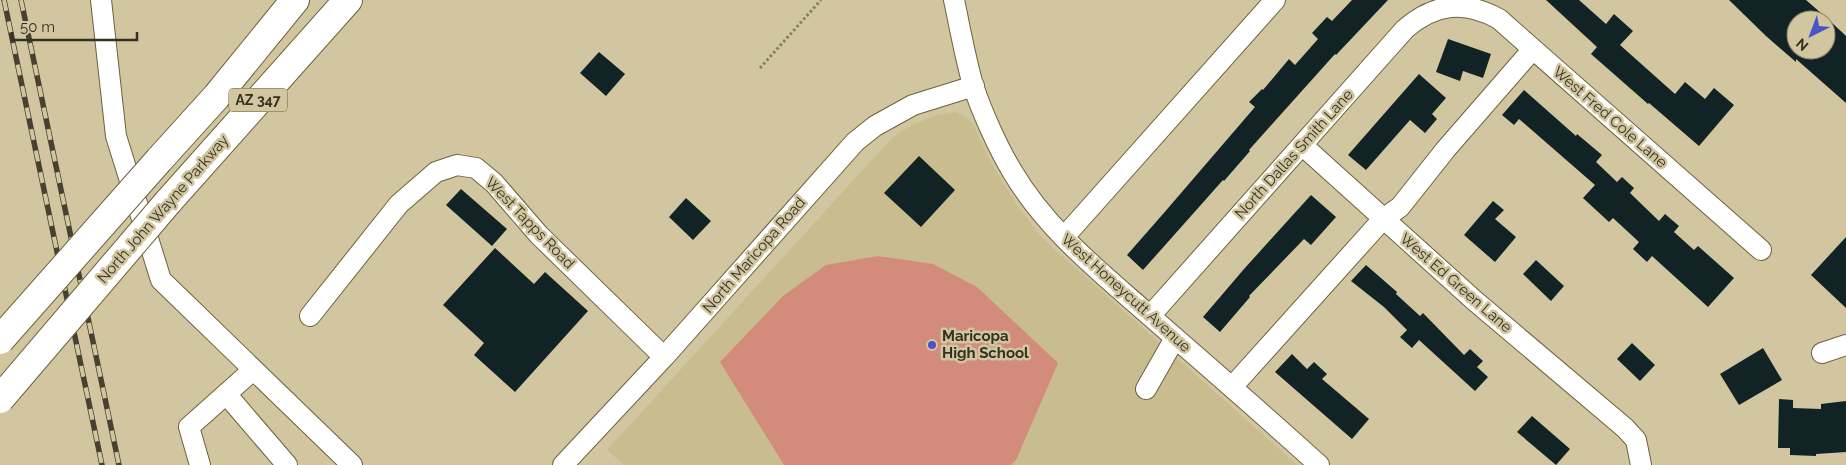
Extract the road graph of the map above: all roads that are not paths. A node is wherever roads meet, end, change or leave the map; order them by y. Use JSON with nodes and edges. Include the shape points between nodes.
{"nodes":[{"id":1,"x":101,"y":0,"type":"edge"},
{"id":2,"x":295,"y":0,"type":"edge"},
{"id":3,"x":348,"y":0,"type":"edge"},
{"id":4,"x":954,"y":0,"type":"edge"},
{"id":5,"x":1275,"y":0,"type":"edge"},
{"id":6,"x":1448,"y":7,"type":"joint"},
{"id":7,"x":1533,"y":49,"type":"junction"},
{"id":8,"x":974,"y":86,"type":"junction"},
{"id":9,"x":1302,"y":145,"type":"junction"},
{"id":10,"x":1383,"y":219,"type":"junction"},
{"id":11,"x":1064,"y":237,"type":"junction"},
{"id":12,"x":1761,"y":250,"type":"dead end"},
{"id":13,"x":310,"y":316,"type":"dead end"},
{"id":14,"x":1150,"y":316,"type":"junction"},
{"id":15,"x":1176,"y":338,"type":"junction"},
{"id":16,"x":0,"y":340,"type":"edge"},
{"id":17,"x":1846,"y":345,"type":"edge"},
{"id":18,"x":1822,"y":353,"type":"dead end"},
{"id":19,"x":664,"y":358,"type":"junction"},
{"id":20,"x":253,"y":370,"type":"junction"},
{"id":21,"x":1232,"y":387,"type":"junction"},
{"id":22,"x":1146,"y":389,"type":"dead end"},
{"id":23,"x":227,"y":395,"type":"junction"},
{"id":24,"x":0,"y":399,"type":"edge"},
{"id":25,"x":340,"y":461,"type":"edge"},
{"id":26,"x":571,"y":462,"type":"edge"},
{"id":27,"x":200,"y":465,"type":"edge"},
{"id":28,"x":287,"y":465,"type":"edge"},
{"id":29,"x":1319,"y":465,"type":"edge"},
{"id":30,"x":1641,"y":465,"type":"edge"}],
"edges":[{"from":1,"to":20,"type":"street","via":[[116,136],[161,280]]},
{"from":2,"to":16,"type":"highway","number":"AZ 347","bridge":true,"via":[[216,97]]},
{"from":3,"to":24,"type":"highway","name":"North John Wayne Parkway","number":"AZ 347","bridge":true,"via":[[168,202]]},
{"from":4,"to":8,"type":"street","name":"West Honeycutt Avenue"},
{"from":5,"to":11,"type":"street"},
{"from":6,"to":7,"type":"street","name":"West Fred Cole Lane","via":[[1488,13]]},
{"from":6,"to":9,"type":"street","name":"North Dallas Smith Lane","via":[[1427,13],[1405,29]]},
{"from":7,"to":10,"type":"street","via":[[1400,207]]},
{"from":7,"to":12,"type":"street","name":"West Fred Cole Lane"},
{"from":8,"to":11,"type":"street","name":"West Honeycutt Avenue","via":[[1012,170],[1039,210]]},
{"from":8,"to":19,"type":"street","name":"North Maricopa Road","via":[[913,105],[854,142]]},
{"from":9,"to":10,"type":"street","name":"West Ed Green Lane"},
{"from":9,"to":14,"type":"street","name":"North Dallas Smith Lane"},
{"from":10,"to":21,"type":"street"},
{"from":10,"to":30,"type":"street","name":"West Ed Green Lane","via":[[1626,428],[1636,440]]},
{"from":11,"to":14,"type":"street","name":"West Honeycutt Avenue","via":[[1086,261]]},
{"from":13,"to":19,"type":"street","name":"West Tapps Road","via":[[399,204],[436,172],[457,165],[476,168],[494,183],[539,235]]},
{"from":14,"to":15,"type":"street","name":"West Honeycutt Avenue"},
{"from":15,"to":21,"type":"street","name":"West Honeycutt Avenue"},
{"from":15,"to":22,"type":"street"},
{"from":17,"to":18,"type":"street"},
{"from":19,"to":26,"type":"street","name":"North Maricopa Road"},
{"from":20,"to":23,"type":"street"},
{"from":20,"to":25,"type":"street"},
{"from":21,"to":29,"type":"street","name":"West Honeycutt Avenue"},
{"from":23,"to":27,"type":"street","via":[[189,428]]},
{"from":23,"to":28,"type":"street"}]}
